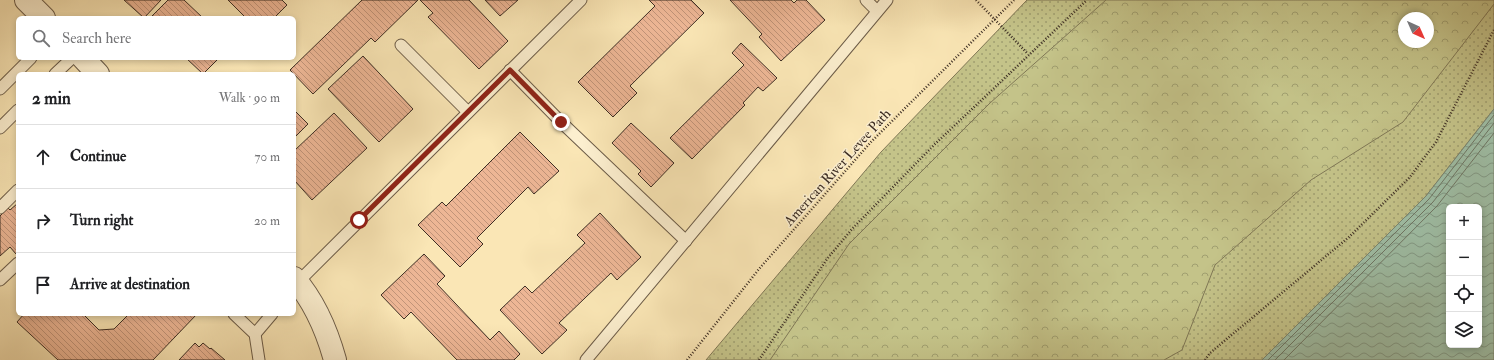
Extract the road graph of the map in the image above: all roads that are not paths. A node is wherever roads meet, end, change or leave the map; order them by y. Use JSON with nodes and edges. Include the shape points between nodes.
{"nodes":[{"id":1,"x":581,"y":0,"type":"edge"},
{"id":2,"x":866,"y":0,"type":"edge"},
{"id":3,"x":887,"y":0,"type":"edge"},
{"id":4,"x":877,"y":11,"type":"junction"},
{"id":5,"x":401,"y":45,"type":"dead end"},
{"id":6,"x":29,"y":60,"type":"edge"},
{"id":7,"x":70,"y":60,"type":"edge"},
{"id":8,"x":85,"y":60,"type":"edge"},
{"id":9,"x":510,"y":70,"type":"junction"},
{"id":10,"x":17,"y":72,"type":"edge"},
{"id":11,"x":57,"y":72,"type":"edge"},
{"id":12,"x":96,"y":72,"type":"edge"},
{"id":13,"x":16,"y":73,"type":"edge"},
{"id":14,"x":0,"y":89,"type":"edge"},
{"id":15,"x":468,"y":112,"type":"junction"},
{"id":16,"x":16,"y":116,"type":"edge"},
{"id":17,"x":0,"y":128,"type":"edge"},
{"id":18,"x":16,"y":192,"type":"edge"},
{"id":19,"x":0,"y":208,"type":"edge"},
{"id":20,"x":686,"y":241,"type":"junction"},
{"id":21,"x":16,"y":265,"type":"edge"},
{"id":22,"x":0,"y":280,"type":"edge"},
{"id":23,"x":296,"y":281,"type":"edge"},
{"id":24,"x":296,"y":283,"type":"edge"},
{"id":25,"x":236,"y":316,"type":"edge"},
{"id":26,"x":270,"y":316,"type":"edge"},
{"id":27,"x":255,"y":334,"type":"junction"},
{"id":28,"x":259,"y":360,"type":"edge"},
{"id":29,"x":335,"y":360,"type":"edge"},
{"id":30,"x":586,"y":360,"type":"edge"}],
"edges":[{"from":1,"to":9,"type":"lane"},
{"from":2,"to":4,"type":"lane"},
{"from":3,"to":4,"type":"lane"},
{"from":4,"to":20,"type":"lane"},
{"from":5,"to":15,"type":"lane"},
{"from":6,"to":10,"type":"lane"},
{"from":7,"to":11,"type":"lane"},
{"from":8,"to":12,"type":"street"},
{"from":9,"to":15,"type":"lane"},
{"from":9,"to":20,"type":"lane"},
{"from":13,"to":14,"type":"lane"},
{"from":15,"to":23,"type":"lane"},
{"from":16,"to":17,"type":"lane"},
{"from":18,"to":19,"type":"lane"},
{"from":20,"to":30,"type":"lane"},
{"from":21,"to":22,"type":"lane"},
{"from":24,"to":29,"type":"street","via":[[316,310],[330,341]]},
{"from":25,"to":27,"type":"lane"},
{"from":26,"to":27,"type":"lane"},
{"from":27,"to":28,"type":"lane"}]}
